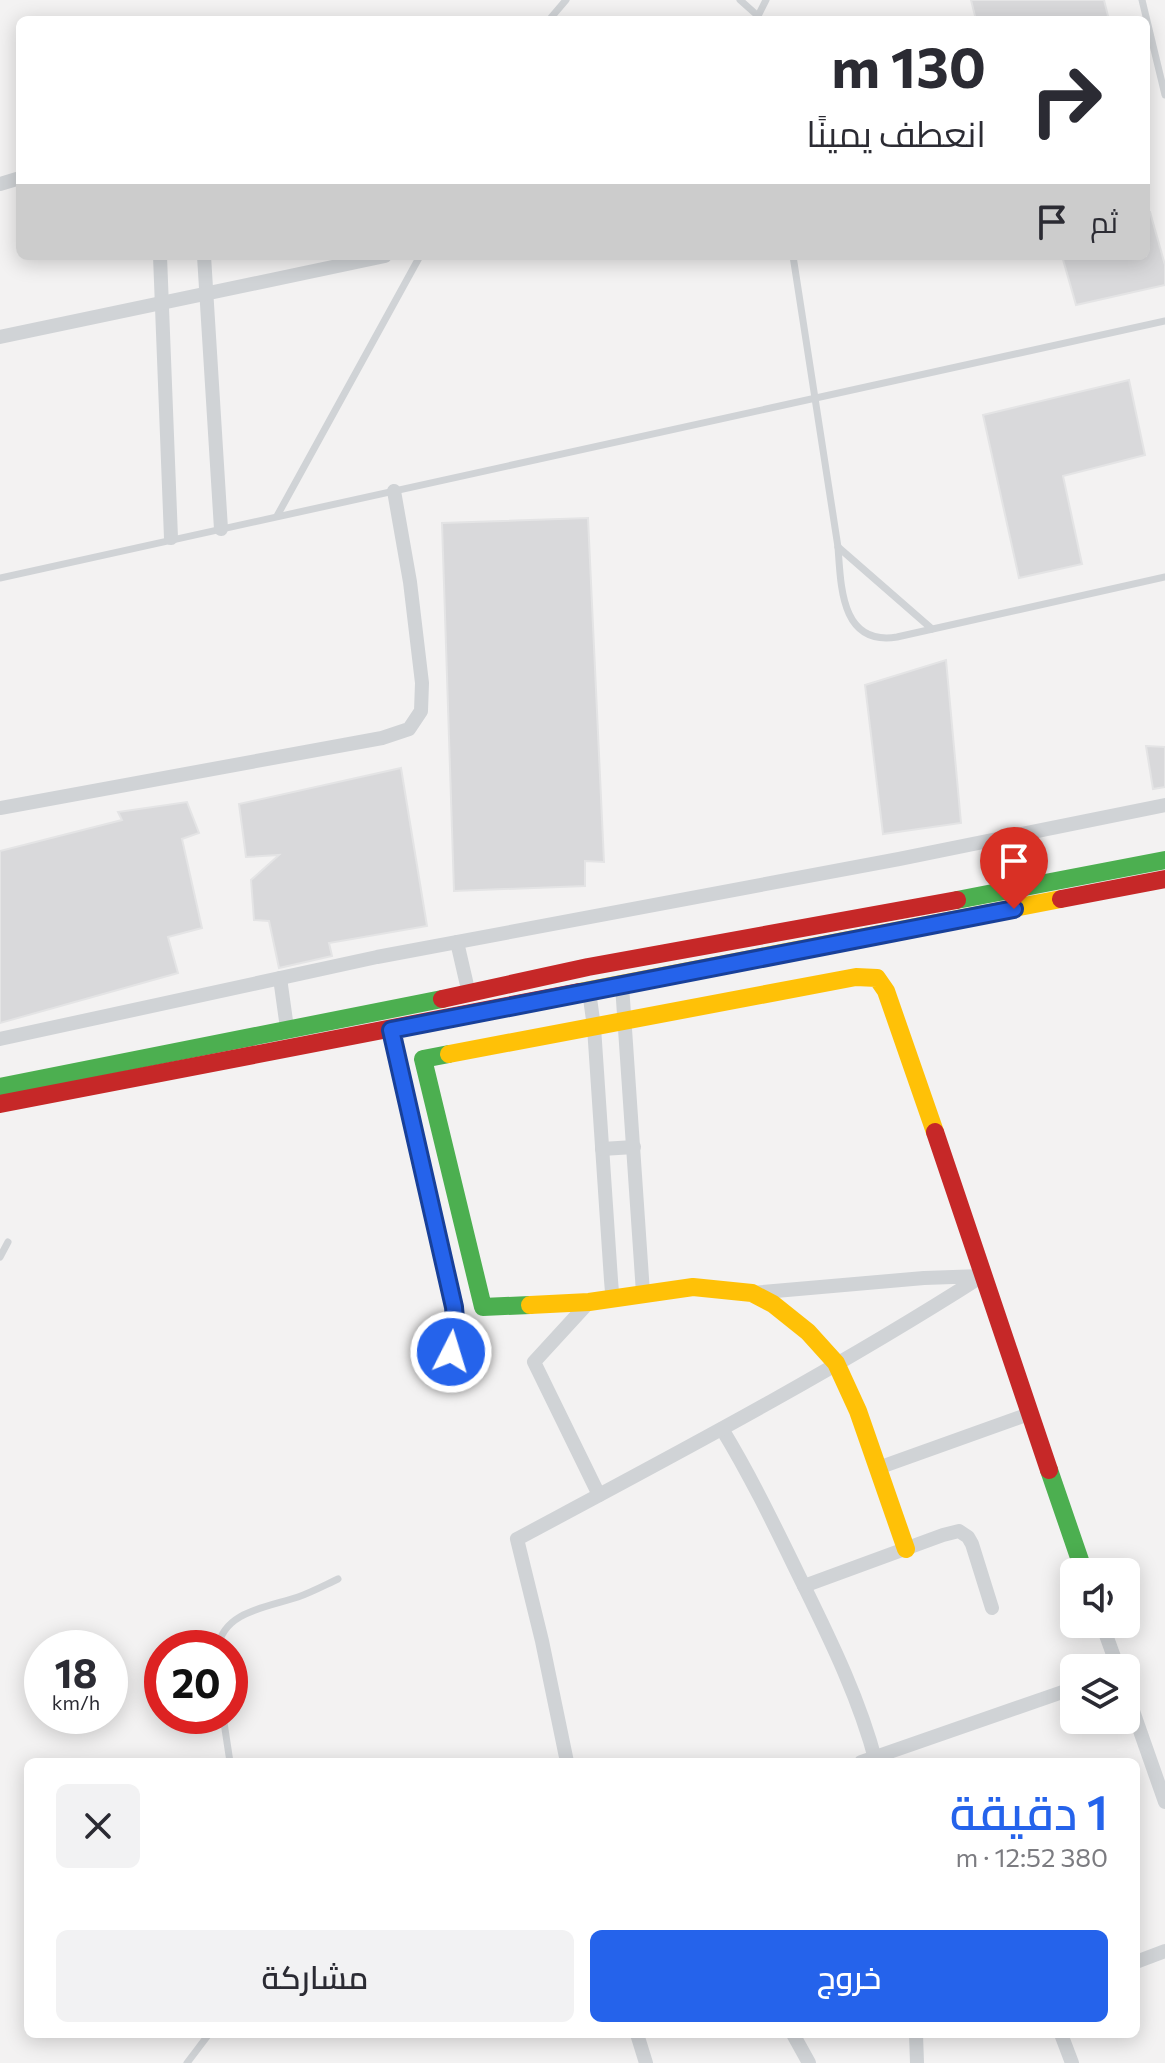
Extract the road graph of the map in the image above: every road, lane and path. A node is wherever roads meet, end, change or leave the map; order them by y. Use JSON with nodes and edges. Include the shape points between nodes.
{"nodes":[{"id":1,"x":566,"y":0,"type":"edge"},
{"id":2,"x":740,"y":0,"type":"edge"},
{"id":3,"x":552,"y":16,"type":"edge"},
{"id":4,"x":756,"y":16,"type":"edge"},
{"id":5,"x":1150,"y":33,"type":"edge"},
{"id":6,"x":1165,"y":95,"type":"edge"},
{"id":7,"x":160,"y":260,"type":"edge"},
{"id":8,"x":204,"y":260,"type":"edge"},
{"id":9,"x":365,"y":260,"type":"edge"},
{"id":10,"x":418,"y":260,"type":"edge"},
{"id":11,"x":794,"y":260,"type":"edge"},
{"id":12,"x":206,"y":292,"type":"junction"},
{"id":13,"x":162,"y":302,"type":"junction"},
{"id":14,"x":1165,"y":321,"type":"edge"},
{"id":15,"x":0,"y":337,"type":"edge"},
{"id":16,"x":814,"y":397,"type":"junction"},
{"id":17,"x":394,"y":491,"type":"junction"},
{"id":18,"x":277,"y":516,"type":"junction"},
{"id":19,"x":221,"y":529,"type":"junction"},
{"id":20,"x":171,"y":538,"type":"junction"},
{"id":21,"x":838,"y":547,"type":"junction"},
{"id":22,"x":1165,"y":577,"type":"edge"},
{"id":23,"x":0,"y":578,"type":"edge"},
{"id":24,"x":932,"y":629,"type":"junction"},
{"id":25,"x":1165,"y":805,"type":"edge"},
{"id":26,"x":0,"y":808,"type":"edge"},
{"id":27,"x":1165,"y":860,"type":"edge"},
{"id":28,"x":1165,"y":879,"type":"edge"},
{"id":29,"x":457,"y":942,"type":"junction"},
{"id":30,"x":280,"y":978,"type":"junction"},
{"id":31,"x":622,"y":985,"type":"junction"},
{"id":32,"x":589,"y":991,"type":"junction"},
{"id":33,"x":469,"y":994,"type":"junction"},
{"id":34,"x":623,"y":1023,"type":"junction"},
{"id":35,"x":594,"y":1027,"type":"junction"},
{"id":36,"x":287,"y":1028,"type":"junction"},
{"id":37,"x":391,"y":1030,"type":"junction"},
{"id":38,"x":0,"y":1039,"type":"edge"},
{"id":39,"x":0,"y":1087,"type":"edge"},
{"id":40,"x":0,"y":1104,"type":"edge"},
{"id":41,"x":634,"y":1147,"type":"junction"},
{"id":42,"x":602,"y":1149,"type":"junction"},
{"id":43,"x":8,"y":1242,"type":"dead end"},
{"id":44,"x":0,"y":1257,"type":"edge"},
{"id":45,"x":982,"y":1276,"type":"junction"},
{"id":46,"x":643,"y":1293,"type":"junction"},
{"id":47,"x":752,"y":1293,"type":"junction"},
{"id":48,"x":617,"y":1297,"type":"junction"},
{"id":49,"x":589,"y":1302,"type":"junction"},
{"id":50,"x":836,"y":1363,"type":"junction"},
{"id":51,"x":438,"y":1383,"type":"dead end"},
{"id":52,"x":1029,"y":1414,"type":"junction"},
{"id":53,"x":722,"y":1429,"type":"junction"},
{"id":54,"x":878,"y":1468,"type":"junction"},
{"id":55,"x":599,"y":1495,"type":"junction"},
{"id":56,"x":906,"y":1549,"type":"junction"},
{"id":57,"x":1079,"y":1558,"type":"edge"},
{"id":58,"x":338,"y":1579,"type":"dead end"},
{"id":59,"x":804,"y":1586,"type":"junction"},
{"id":60,"x":992,"y":1608,"type":"dead end"},
{"id":61,"x":225,"y":1630,"type":"edge"},
{"id":62,"x":1060,"y":1693,"type":"edge"},
{"id":63,"x":1140,"y":1731,"type":"edge"},
{"id":64,"x":226,"y":1734,"type":"edge"},
{"id":65,"x":229,"y":1758,"type":"edge"},
{"id":66,"x":566,"y":1758,"type":"edge"},
{"id":67,"x":870,"y":1758,"type":"edge"},
{"id":68,"x":877,"y":1758,"type":"edge"},
{"id":69,"x":1165,"y":1802,"type":"edge"},
{"id":70,"x":1165,"y":1951,"type":"edge"},
{"id":71,"x":1140,"y":1960,"type":"edge"},
{"id":72,"x":206,"y":2038,"type":"edge"},
{"id":73,"x":638,"y":2038,"type":"edge"},
{"id":74,"x":795,"y":2038,"type":"edge"},
{"id":75,"x":916,"y":2038,"type":"edge"},
{"id":76,"x":1063,"y":2038,"type":"edge"},
{"id":77,"x":187,"y":2063,"type":"edge"},
{"id":78,"x":646,"y":2063,"type":"edge"},
{"id":79,"x":809,"y":2063,"type":"edge"},
{"id":80,"x":917,"y":2063,"type":"edge"},
{"id":81,"x":1072,"y":2063,"type":"edge"}],
"edges":[{"from":1,"to":3,"type":"lane"},
{"from":2,"to":4,"type":"lane"},
{"from":5,"to":6,"type":"lane"},
{"from":7,"to":13,"type":"street"},
{"from":8,"to":12,"type":"street"},
{"from":9,"to":12,"type":"street"},
{"from":10,"to":18,"type":"lane"},
{"from":11,"to":16,"type":"lane"},
{"from":12,"to":13,"type":"street"},
{"from":12,"to":19,"type":"street"},
{"from":13,"to":15,"type":"street"},
{"from":13,"to":20,"type":"street"},
{"from":14,"to":16,"type":"lane"},
{"from":16,"to":17,"type":"lane"},
{"from":16,"to":21,"type":"lane"},
{"from":17,"to":18,"type":"lane"},
{"from":17,"to":26,"type":"street","via":[[422,683],[421,711],[409,729]]},
{"from":18,"to":19,"type":"lane"},
{"from":19,"to":20,"type":"lane"},
{"from":20,"to":23,"type":"lane"},
{"from":21,"to":24,"type":"lane"},
{"from":21,"to":24,"type":"lane","via":[[845,605],[865,633],[887,638]]},
{"from":22,"to":24,"type":"lane"},
{"from":25,"to":29,"type":"street"},
{"from":27,"to":33,"type":"main road","via":[[588,967]]},
{"from":28,"to":31,"type":"main road"},
{"from":29,"to":30,"type":"street"},
{"from":29,"to":33,"type":"street"},
{"from":30,"to":36,"type":"street"},
{"from":30,"to":38,"type":"street"},
{"from":31,"to":32,"type":"main road"},
{"from":31,"to":34,"type":"street"},
{"from":32,"to":35,"type":"street"},
{"from":32,"to":37,"type":"main road"},
{"from":33,"to":36,"type":"main road"},
{"from":34,"to":35,"type":"main road"},
{"from":34,"to":41,"type":"street"},
{"from":34,"to":45,"type":"main road","via":[[844,979],[877,978],[893,1010]]},
{"from":35,"to":42,"type":"street"},
{"from":35,"to":49,"type":"main road","via":[[423,1059],[483,1307]]},
{"from":36,"to":39,"type":"main road"},
{"from":37,"to":40,"type":"main road"},
{"from":37,"to":51,"type":"lane","via":[[456,1319],[448,1364]]},
{"from":41,"to":42,"type":"street"},
{"from":41,"to":46,"type":"street"},
{"from":42,"to":48,"type":"street","via":[[612,1292]]},
{"from":43,"to":44,"type":"lane"},
{"from":45,"to":47,"type":"street"},
{"from":45,"to":50,"type":"street"},
{"from":45,"to":52,"type":"main road"},
{"from":46,"to":47,"type":"main road","via":[[693,1287]]},
{"from":46,"to":48,"type":"main road"},
{"from":47,"to":50,"type":"main road","via":[[790,1315]]},
{"from":48,"to":49,"type":"main road"},
{"from":49,"to":55,"type":"street","via":[[534,1362]]},
{"from":50,"to":53,"type":"street"},
{"from":50,"to":54,"type":"main road"},
{"from":52,"to":54,"type":"street"},
{"from":52,"to":57,"type":"main road"},
{"from":53,"to":55,"type":"street"},
{"from":53,"to":59,"type":"street"},
{"from":54,"to":56,"type":"main road"},
{"from":55,"to":66,"type":"street","via":[[517,1539]]},
{"from":56,"to":59,"type":"street"},
{"from":56,"to":60,"type":"street","via":[[954,1532],[965,1534]]},
{"from":58,"to":61,"type":"lane","via":[[266,1606]]},
{"from":59,"to":67,"type":"street","via":[[846,1677]]},
{"from":62,"to":68,"type":"street"},
{"from":63,"to":69,"type":"street"},
{"from":64,"to":65,"type":"lane"},
{"from":70,"to":71,"type":"street"},
{"from":72,"to":77,"type":"lane"},
{"from":73,"to":78,"type":"street"},
{"from":74,"to":79,"type":"street"},
{"from":75,"to":80,"type":"street"},
{"from":76,"to":81,"type":"street"}]}
